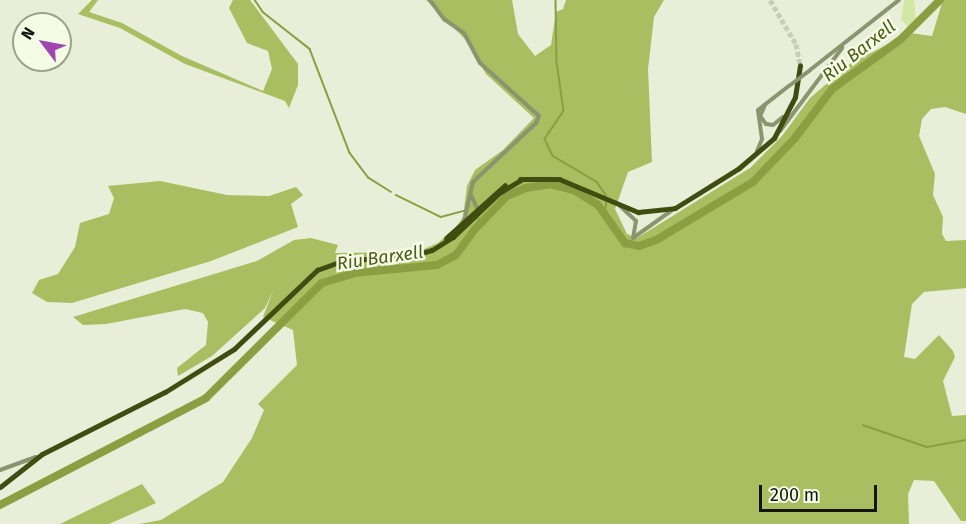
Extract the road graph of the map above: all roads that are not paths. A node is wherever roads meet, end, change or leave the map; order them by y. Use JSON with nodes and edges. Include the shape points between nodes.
{"nodes":[{"id":1,"x":429,"y":0,"type":"edge"},
{"id":2,"x":899,"y":0,"type":"edge"},
{"id":3,"x":844,"y":45,"type":"junction"},
{"id":4,"x":800,"y":65,"type":"tunnel mouth"},
{"id":5,"x":795,"y":97,"type":"junction"},
{"id":6,"x":768,"y":102,"type":"junction"},
{"id":7,"x":779,"y":131,"type":"junction"},
{"id":8,"x":739,"y":168,"type":"junction"},
{"id":9,"x":522,"y":179,"type":"junction"},
{"id":10,"x":470,"y":195,"type":"junction"},
{"id":11,"x":492,"y":198,"type":"junction"},
{"id":12,"x":470,"y":204,"type":"junction"},
{"id":13,"x":477,"y":205,"type":"junction"},
{"id":14,"x":620,"y":206,"type":"junction"},
{"id":15,"x":675,"y":208,"type":"junction"},
{"id":16,"x":466,"y":222,"type":"junction"},
{"id":17,"x":638,"y":227,"type":"junction"},
{"id":18,"x":643,"y":233,"type":"junction"},
{"id":19,"x":42,"y":454,"type":"junction"},
{"id":20,"x":0,"y":470,"type":"edge"},
{"id":21,"x":0,"y":484,"type":"edge"}],
"edges":[{"from":1,"to":10,"type":"street","via":[[444,19],[464,33],[480,63],[539,116],[477,176]]},
{"from":2,"to":3,"type":"street"},
{"from":3,"to":6,"type":"street","bridge":true},
{"from":3,"to":7,"type":"street"},
{"from":4,"to":5,"type":"main road"},
{"from":5,"to":6,"type":"street","via":[[782,119],[770,125],[760,116]]},
{"from":5,"to":7,"type":"main road"},
{"from":6,"to":8,"type":"street","via":[[756,114],[761,144]]},
{"from":7,"to":8,"type":"main road"},
{"from":8,"to":15,"type":"main road"},
{"from":9,"to":11,"type":"main road"},
{"from":9,"to":13,"type":"main road","via":[[498,188]]},
{"from":9,"to":14,"type":"main road","via":[[559,178]]},
{"from":10,"to":12,"type":"street"},
{"from":10,"to":13,"type":"street"},
{"from":11,"to":13,"type":"street"},
{"from":11,"to":16,"type":"main road"},
{"from":12,"to":13,"type":"street"},
{"from":12,"to":16,"type":"street"},
{"from":13,"to":16,"type":"main road"},
{"from":14,"to":15,"type":"main road","via":[[650,213]]},
{"from":14,"to":17,"type":"street","via":[[635,218]]},
{"from":15,"to":18,"type":"street","via":[[658,217]]},
{"from":16,"to":19,"type":"main road","via":[[440,246],[405,257],[352,259],[317,270],[292,289],[251,336],[223,357],[165,392]]},
{"from":17,"to":18,"type":"street"},
{"from":17,"to":18,"type":"street","via":[[633,238]]},
{"from":19,"to":20,"type":"street"},
{"from":19,"to":21,"type":"main road"}]}
